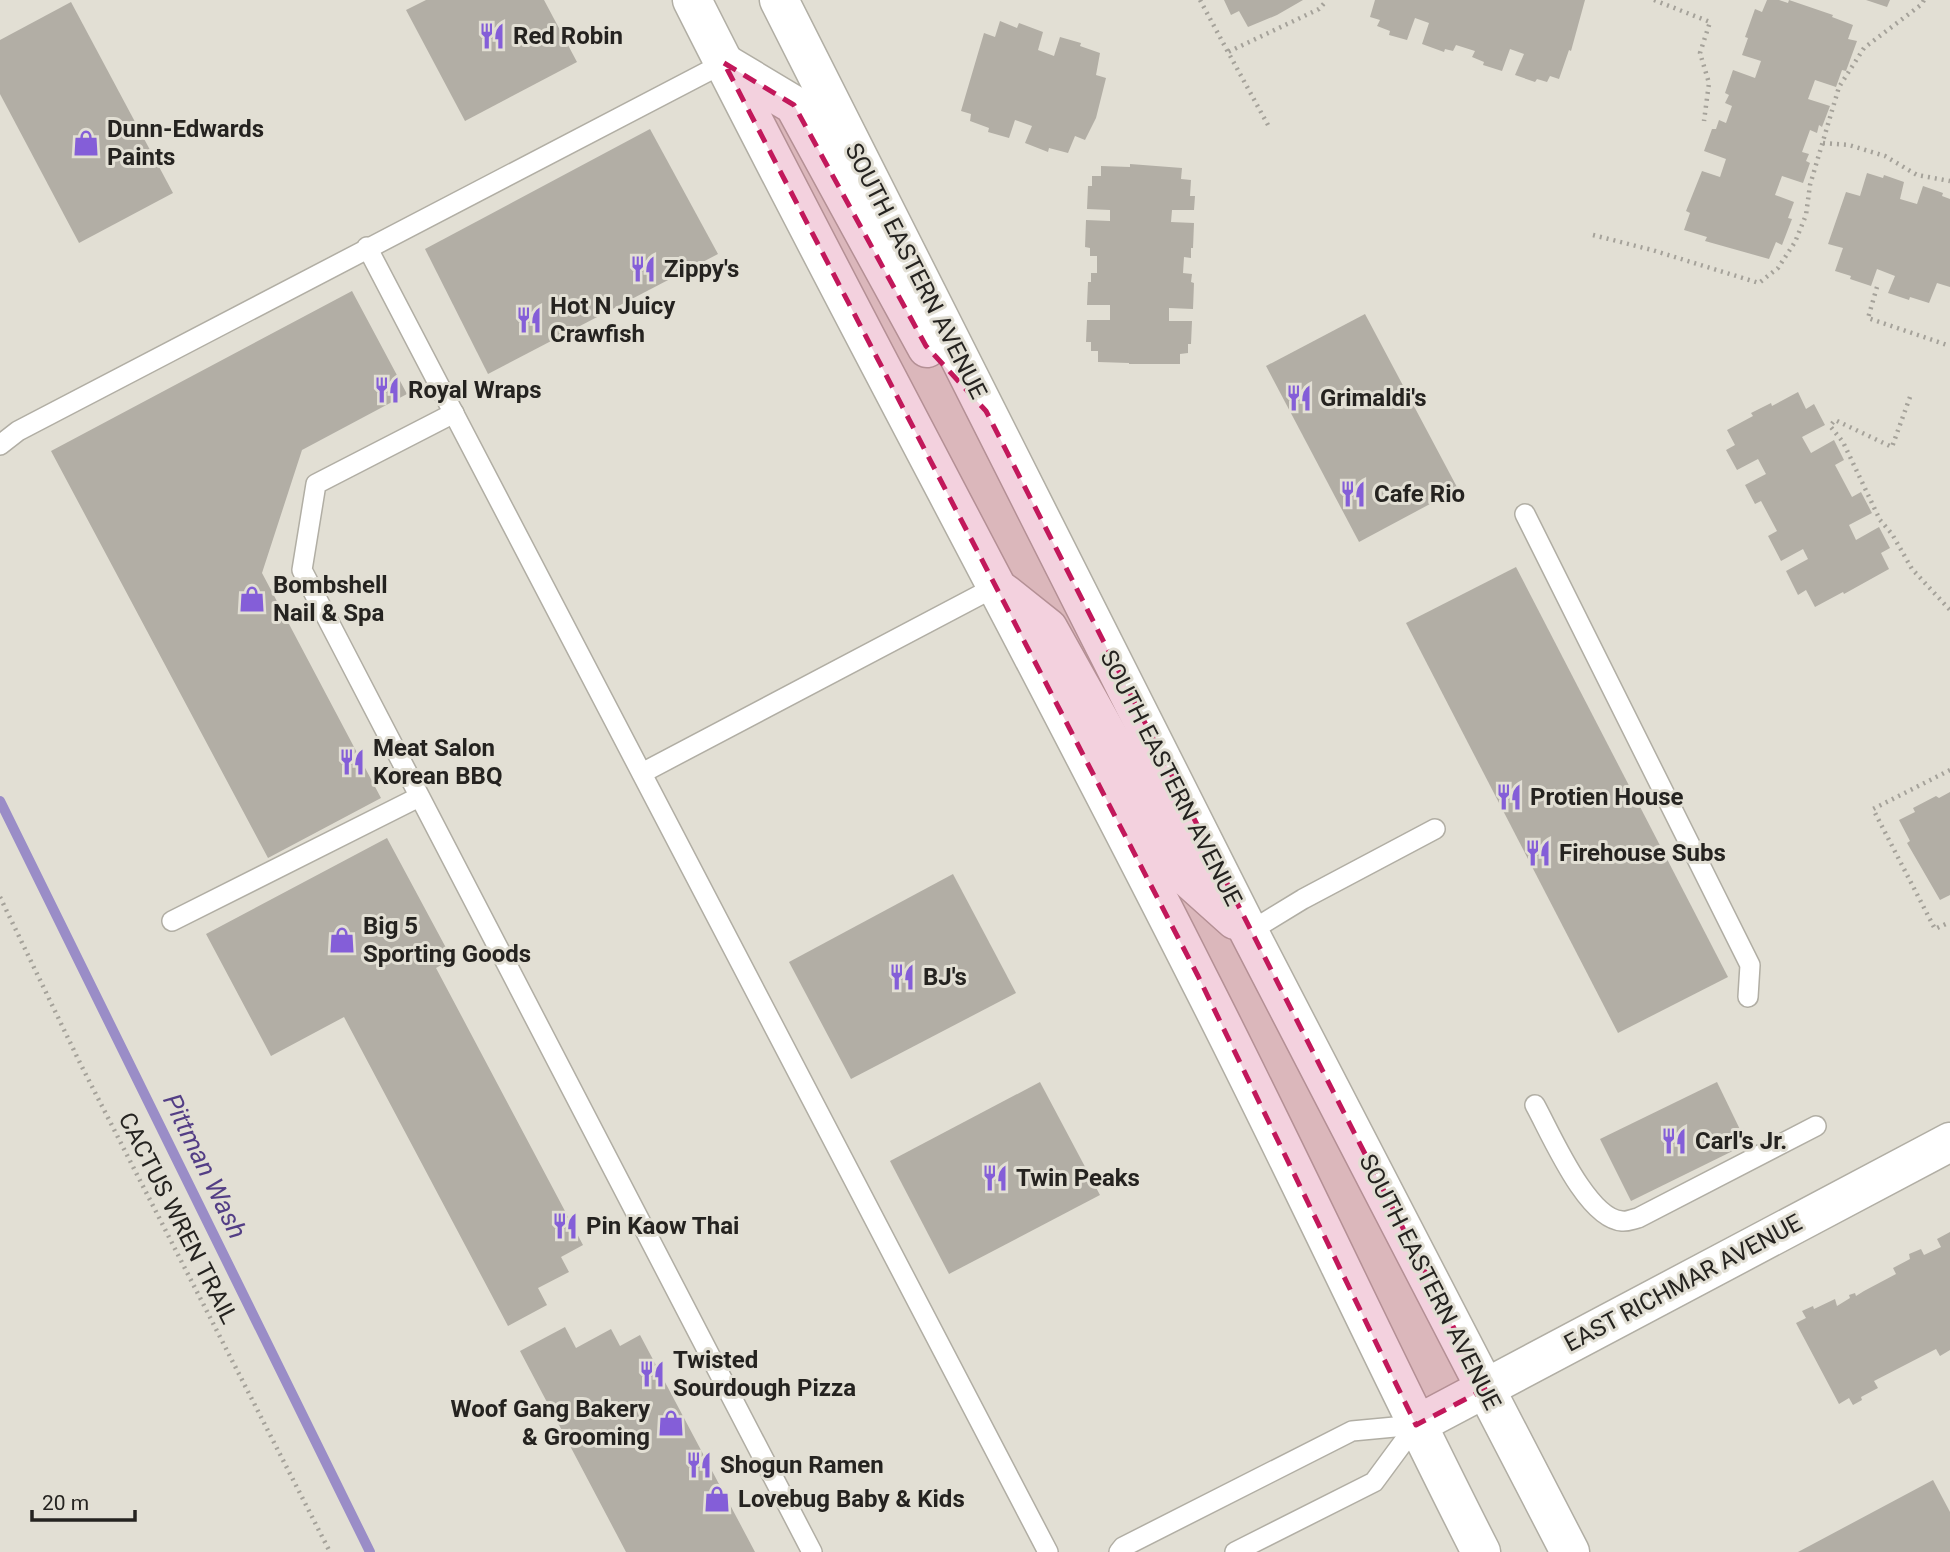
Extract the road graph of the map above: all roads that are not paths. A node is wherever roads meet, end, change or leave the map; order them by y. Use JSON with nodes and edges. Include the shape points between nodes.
{"nodes":[{"id":1,"x":692,"y":0,"type":"edge"},
{"id":2,"x":779,"y":0,"type":"edge"},
{"id":3,"x":724,"y":63,"type":"junction"},
{"id":4,"x":367,"y":247,"type":"junction"},
{"id":5,"x":986,"y":411,"type":"junction"},
{"id":6,"x":454,"y":413,"type":"junction"},
{"id":7,"x":0,"y":444,"type":"edge"},
{"id":8,"x":1525,"y":514,"type":"dead end"},
{"id":9,"x":995,"y":587,"type":"junction"},
{"id":10,"x":642,"y":773,"type":"junction"},
{"id":11,"x":419,"y":796,"type":"junction"},
{"id":12,"x":1434,"y":829,"type":"dead end"},
{"id":13,"x":172,"y":921,"type":"dead end"},
{"id":14,"x":1249,"y":932,"type":"junction"},
{"id":15,"x":1748,"y":998,"type":"dead end"},
{"id":16,"x":1535,"y":1105,"type":"dead end"},
{"id":17,"x":1816,"y":1126,"type":"dead end"},
{"id":18,"x":1950,"y":1142,"type":"edge"},
{"id":19,"x":1485,"y":1389,"type":"junction"},
{"id":20,"x":1416,"y":1425,"type":"junction"},
{"id":21,"x":811,"y":1552,"type":"edge"},
{"id":22,"x":1048,"y":1552,"type":"edge"},
{"id":23,"x":1119,"y":1552,"type":"edge"},
{"id":24,"x":1234,"y":1552,"type":"edge"},
{"id":25,"x":1481,"y":1552,"type":"edge"},
{"id":26,"x":1570,"y":1552,"type":"edge"}],
"edges":[{"from":1,"to":3,"type":"main road"},
{"from":2,"to":5,"type":"main road","name":"SOUTH EASTERN AVENUE"},
{"from":3,"to":4,"type":"lane"},
{"from":3,"to":5,"type":"main road","via":[[794,105],[926,346]]},
{"from":3,"to":9,"type":"main road"},
{"from":4,"to":6,"type":"lane"},
{"from":4,"to":7,"type":"lane"},
{"from":5,"to":14,"type":"main road","name":"SOUTH EASTERN AVENUE"},
{"from":6,"to":10,"type":"lane"},
{"from":6,"to":11,"type":"lane","via":[[316,484],[302,570]]},
{"from":8,"to":15,"type":"lane","via":[[1750,965]]},
{"from":9,"to":10,"type":"lane"},
{"from":9,"to":14,"type":"main road","via":[[1048,628],[1187,877]]},
{"from":9,"to":20,"type":"main road","via":[[1198,976]]},
{"from":10,"to":22,"type":"lane"},
{"from":11,"to":13,"type":"lane"},
{"from":11,"to":21,"type":"lane"},
{"from":12,"to":14,"type":"lane"},
{"from":14,"to":19,"type":"main road","name":"SOUTH EASTERN AVENUE"},
{"from":16,"to":17,"type":"lane","via":[[1584,1196],[1600,1212],[1621,1222],[1638,1218]]},
{"from":18,"to":19,"type":"main road","name":"EAST RICHMAR AVENUE"},
{"from":19,"to":20,"type":"main road","name":"EAST RICHMAR AVENUE"},
{"from":19,"to":26,"type":"main road","name":"SOUTH EASTERN AVENUE"},
{"from":20,"to":23,"type":"lane","via":[[1352,1431]]},
{"from":20,"to":24,"type":"lane","via":[[1374,1482]]},
{"from":20,"to":25,"type":"main road"}]}
